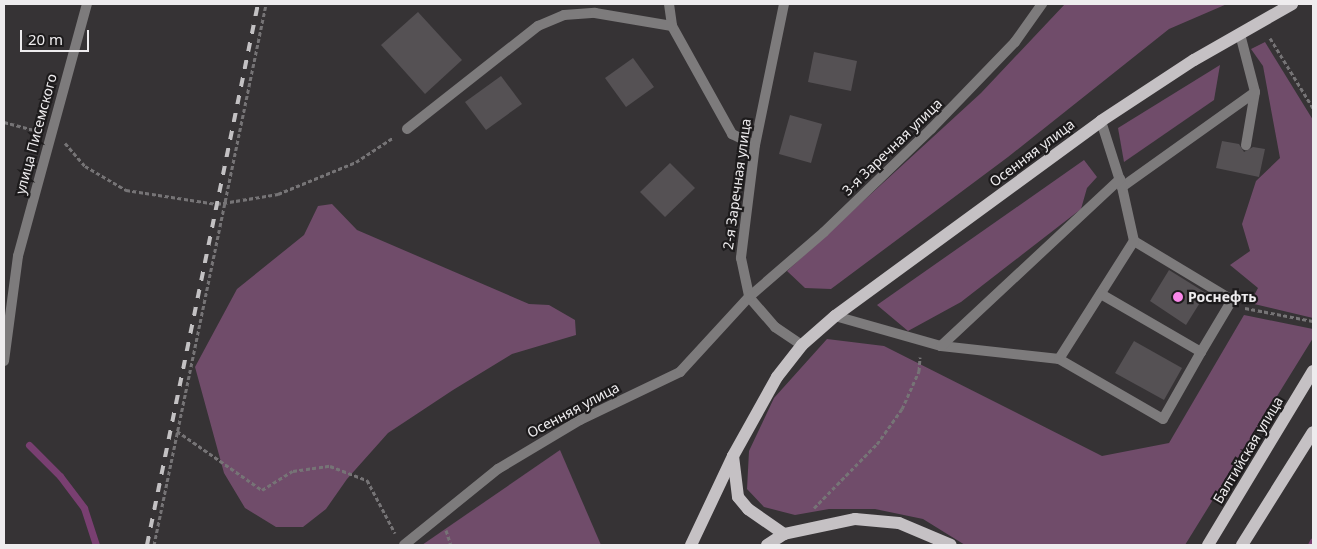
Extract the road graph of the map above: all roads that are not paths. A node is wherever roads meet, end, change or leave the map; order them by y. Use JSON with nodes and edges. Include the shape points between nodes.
{"nodes":[{"id":1,"x":87,"y":4,"type":"edge"},
{"id":2,"x":669,"y":4,"type":"edge"},
{"id":3,"x":784,"y":4,"type":"edge"},
{"id":4,"x":1042,"y":4,"type":"edge"},
{"id":5,"x":1292,"y":4,"type":"edge"},
{"id":6,"x":672,"y":26,"type":"junction"},
{"id":7,"x":1240,"y":34,"type":"junction"},
{"id":8,"x":1255,"y":92,"type":"junction"},
{"id":9,"x":1101,"y":121,"type":"junction"},
{"id":10,"x":407,"y":129,"type":"road end"},
{"id":11,"x":755,"y":145,"type":"junction"},
{"id":12,"x":1246,"y":145,"type":"dead end"},
{"id":13,"x":1121,"y":183,"type":"junction"},
{"id":14,"x":1134,"y":241,"type":"junction"},
{"id":15,"x":1101,"y":294,"type":"junction"},
{"id":16,"x":749,"y":297,"type":"junction"},
{"id":17,"x":835,"y":316,"type":"junction"},
{"id":18,"x":5,"y":336,"type":"edge"},
{"id":19,"x":802,"y":345,"type":"junction"},
{"id":20,"x":942,"y":346,"type":"junction"},
{"id":21,"x":1201,"y":352,"type":"junction"},
{"id":22,"x":1059,"y":359,"type":"junction"},
{"id":23,"x":4,"y":361,"type":"edge"},
{"id":24,"x":1313,"y":371,"type":"edge"},
{"id":25,"x":1313,"y":432,"type":"edge"},
{"id":26,"x":733,"y":456,"type":"junction"},
{"id":27,"x":787,"y":533,"type":"junction"},
{"id":28,"x":401,"y":541,"type":"edge"},
{"id":29,"x":691,"y":545,"type":"edge"},
{"id":30,"x":767,"y":545,"type":"edge"},
{"id":31,"x":950,"y":545,"type":"edge"},
{"id":32,"x":1208,"y":545,"type":"edge"},
{"id":33,"x":1242,"y":545,"type":"edge"}],
"edges":[{"from":1,"to":18,"type":"street","name":"улица Писемского","via":[[18,256]]},
{"from":2,"to":6,"type":"street"},
{"from":3,"to":11,"type":"street","name":"2-я Заречная улица"},
{"from":4,"to":16,"type":"street","name":"3-я Заречная улица","via":[[1015,42],[931,129],[824,232]]},
{"from":5,"to":7,"type":"main road","name":"Осенняя улица"},
{"from":6,"to":10,"type":"street","via":[[594,13],[556,19],[538,26]]},
{"from":6,"to":11,"type":"street","via":[[732,134]]},
{"from":7,"to":8,"type":"street"},
{"from":7,"to":9,"type":"main road","name":"Осенняя улица"},
{"from":8,"to":12,"type":"street"},
{"from":8,"to":13,"type":"street"},
{"from":9,"to":13,"type":"street"},
{"from":9,"to":17,"type":"main road","name":"Осенняя улица"},
{"from":11,"to":16,"type":"street","name":"2-я Заречная улица","via":[[741,258]]},
{"from":13,"to":14,"type":"street"},
{"from":13,"to":20,"type":"street"},
{"from":14,"to":15,"type":"street"},
{"from":14,"to":21,"type":"street","via":[[1232,300]]},
{"from":15,"to":21,"type":"street"},
{"from":15,"to":22,"type":"street"},
{"from":16,"to":19,"type":"street","name":"2-я Заречная улица","via":[[775,327]]},
{"from":16,"to":28,"type":"street","name":"Осенняя улица","via":[[680,372],[580,420],[498,469]]},
{"from":17,"to":19,"type":"main road","name":"Осенняя улица"},
{"from":17,"to":20,"type":"street"},
{"from":18,"to":23,"type":"street","name":"улица Писемского"},
{"from":19,"to":26,"type":"main road","name":"Осенняя улица","via":[[777,377]]},
{"from":20,"to":22,"type":"street"},
{"from":21,"to":22,"type":"street","via":[[1163,419]]},
{"from":24,"to":32,"type":"main road","name":"Балтийская улица"},
{"from":25,"to":33,"type":"main road"},
{"from":26,"to":27,"type":"main road","via":[[738,497],[748,509]]},
{"from":26,"to":29,"type":"main road","name":"Осенняя улица"},
{"from":27,"to":30,"type":"main road"},
{"from":27,"to":31,"type":"main road","via":[[856,519],[899,523]]}]}
